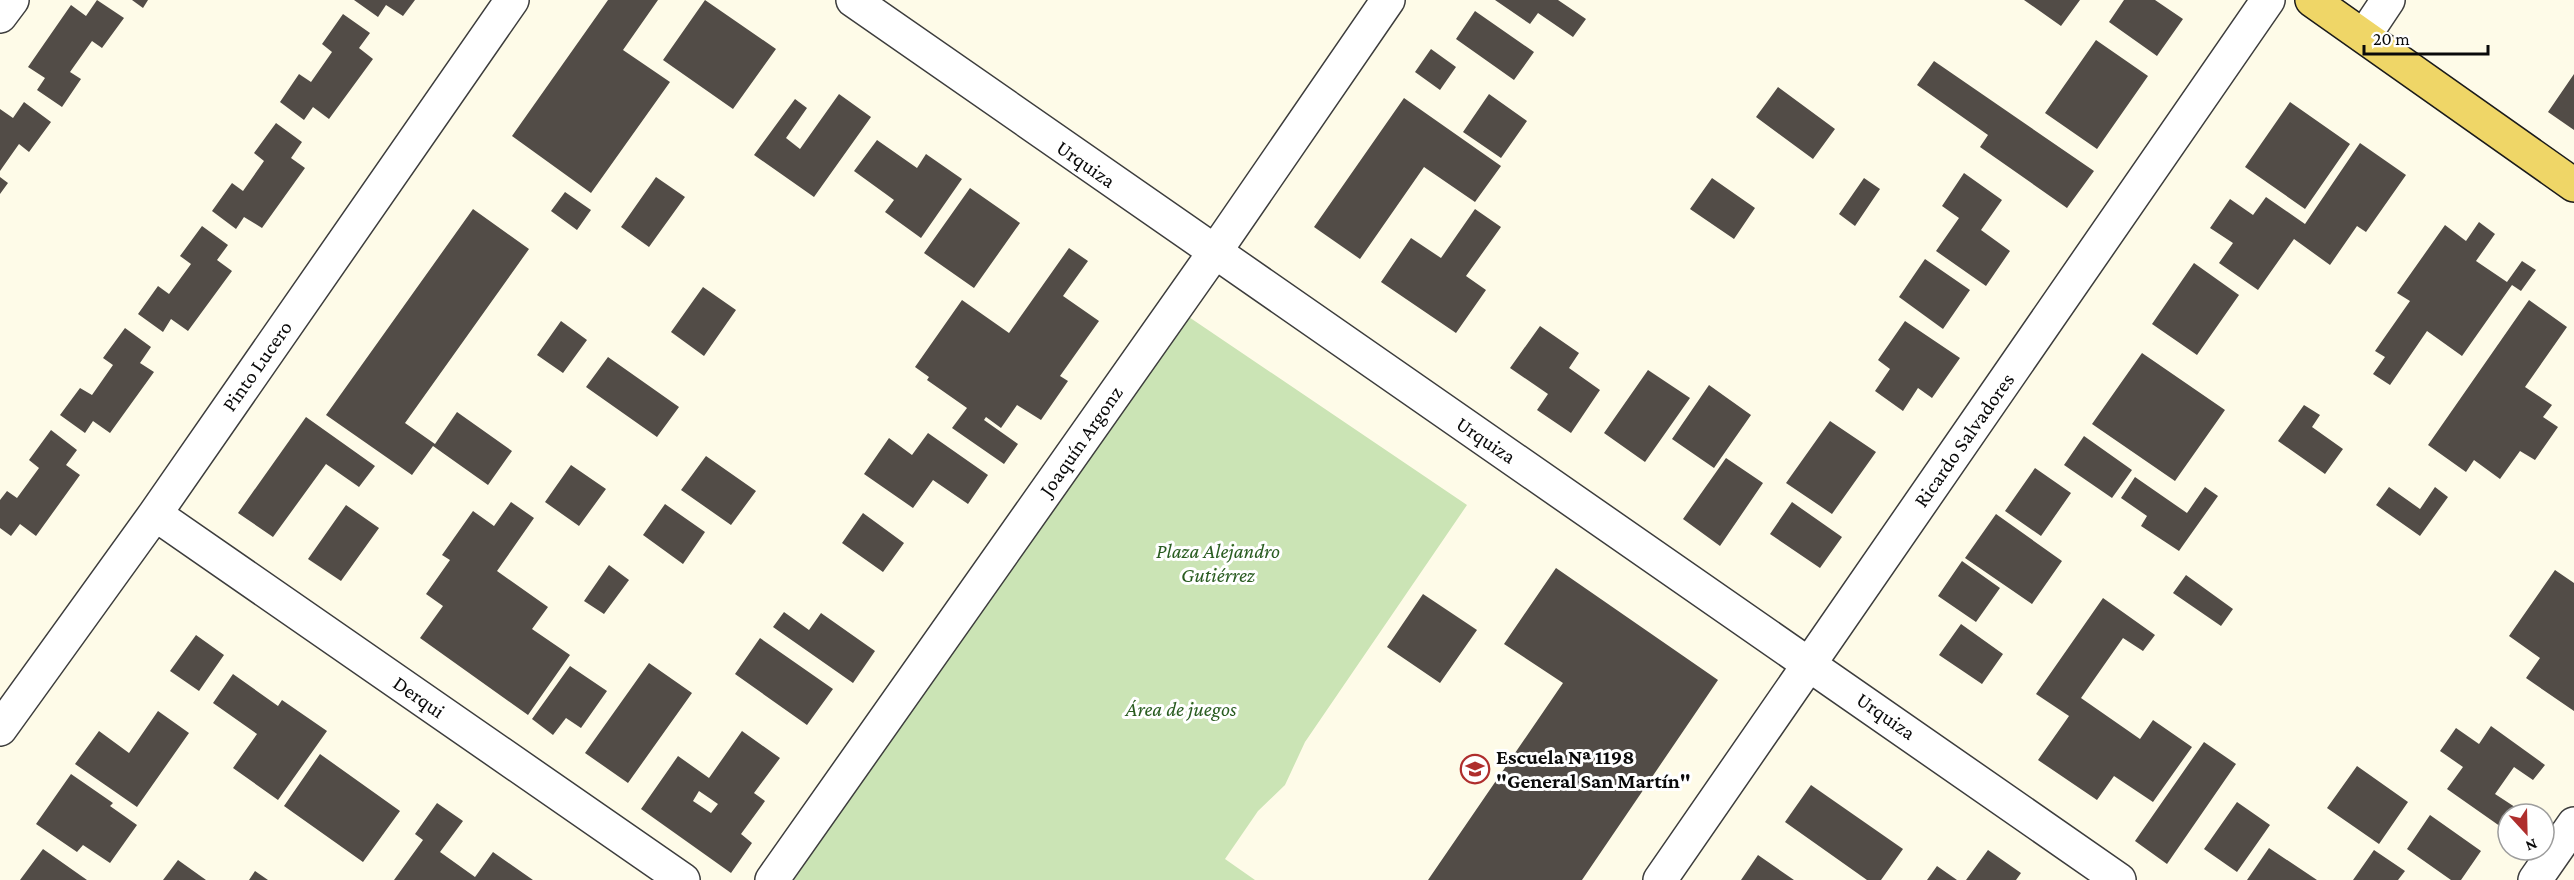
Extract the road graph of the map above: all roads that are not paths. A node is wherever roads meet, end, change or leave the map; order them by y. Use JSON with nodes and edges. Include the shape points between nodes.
{"nodes":[{"id":1,"x":12,"y":0,"type":"edge"},
{"id":2,"x":512,"y":0,"type":"edge"},
{"id":3,"x":853,"y":0,"type":"edge"},
{"id":4,"x":1388,"y":0,"type":"edge"},
{"id":5,"x":2268,"y":0,"type":"edge"},
{"id":6,"x":2312,"y":0,"type":"edge"},
{"id":7,"x":2388,"y":0,"type":"edge"},
{"id":8,"x":0,"y":16,"type":"edge"},
{"id":9,"x":2364,"y":36,"type":"junction"},
{"id":10,"x":2574,"y":185,"type":"edge"},
{"id":11,"x":1214,"y":253,"type":"junction"},
{"id":12,"x":155,"y":514,"type":"junction"},
{"id":13,"x":1810,"y":662,"type":"junction"},
{"id":14,"x":0,"y":729,"type":"edge"},
{"id":15,"x":2574,"y":824,"type":"edge"},
{"id":16,"x":683,"y":880,"type":"edge"},
{"id":17,"x":772,"y":880,"type":"edge"},
{"id":18,"x":1660,"y":880,"type":"edge"},
{"id":19,"x":2119,"y":880,"type":"edge"},
{"id":20,"x":2535,"y":880,"type":"edge"}],
"edges":[{"from":1,"to":8,"type":"street"},
{"from":2,"to":12,"type":"street","name":"Pinto Lucero"},
{"from":3,"to":11,"type":"street","name":"Urquiza"},
{"from":4,"to":11,"type":"street","name":"Joaquín Argonz"},
{"from":5,"to":13,"type":"street","name":"Ricardo Salvadores"},
{"from":6,"to":9,"type":"main road"},
{"from":7,"to":9,"type":"street"},
{"from":9,"to":10,"type":"main road"},
{"from":11,"to":13,"type":"street","name":"Urquiza"},
{"from":11,"to":17,"type":"street","name":"Joaquín Argonz"},
{"from":12,"to":14,"type":"street","name":"Pinto Lucero"},
{"from":12,"to":16,"type":"street","name":"Derqui"},
{"from":13,"to":18,"type":"street","name":"Ricardo Salvadores"},
{"from":13,"to":19,"type":"street","name":"Urquiza"},
{"from":15,"to":20,"type":"street"}]}
